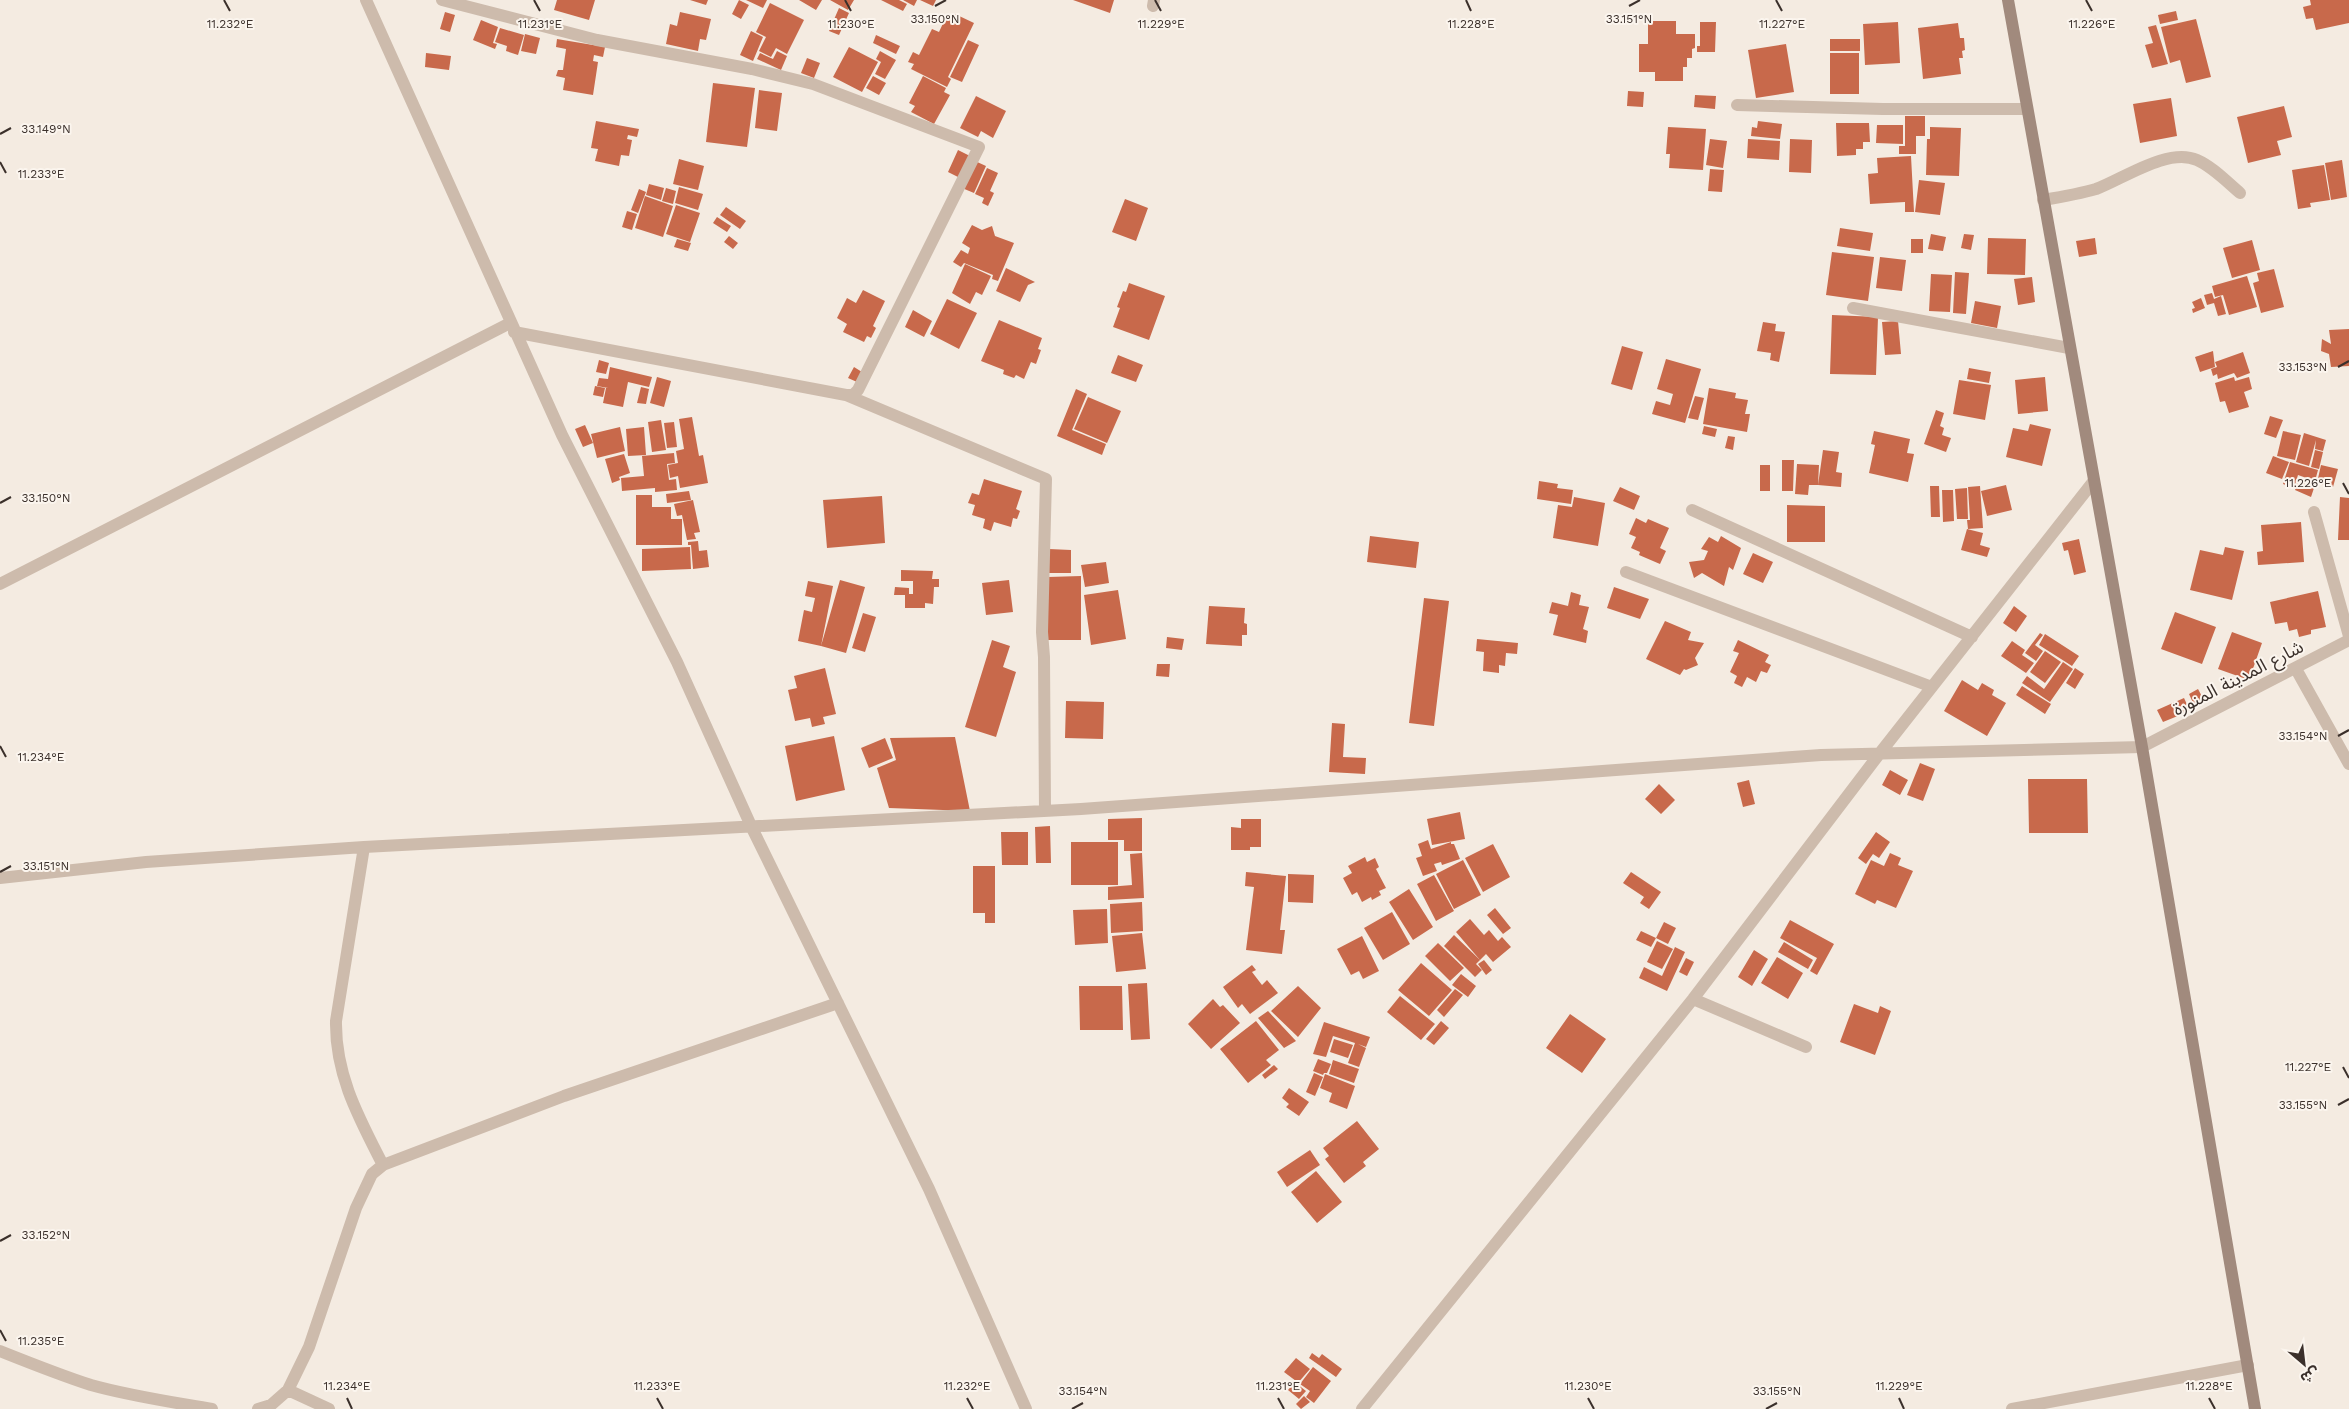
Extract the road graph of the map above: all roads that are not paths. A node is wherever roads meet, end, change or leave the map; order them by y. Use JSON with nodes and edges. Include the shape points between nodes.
{"nodes":[{"id":1,"x":442,"y":0,"type":"edge"},
{"id":2,"x":2008,"y":0,"type":"edge"},
{"id":3,"x":368,"y":1,"type":"edge"},
{"id":4,"x":1736,"y":105,"type":"dead end"},
{"id":5,"x":2027,"y":109,"type":"junction"},
{"id":6,"x":2240,"y":193,"type":"dead end"},
{"id":7,"x":2043,"y":200,"type":"junction"},
{"id":8,"x":1853,"y":308,"type":"dead end"},
{"id":9,"x":512,"y":328,"type":"junction"},
{"id":10,"x":2069,"y":348,"type":"junction"},
{"id":11,"x":846,"y":395,"type":"junction"},
{"id":12,"x":2093,"y":482,"type":"junction"},
{"id":13,"x":1692,"y":510,"type":"dead end"},
{"id":14,"x":2314,"y":512,"type":"dead end"},
{"id":15,"x":1626,"y":572,"type":"dead end"},
{"id":16,"x":0,"y":584,"type":"edge"},
{"id":17,"x":1972,"y":637,"type":"junction"},
{"id":18,"x":2349,"y":638,"type":"edge"},
{"id":19,"x":2296,"y":668,"type":"junction"},
{"id":20,"x":1932,"y":687,"type":"junction"},
{"id":21,"x":2142,"y":747,"type":"junction"},
{"id":22,"x":1880,"y":753,"type":"junction"},
{"id":23,"x":2349,"y":764,"type":"edge"},
{"id":24,"x":1045,"y":812,"type":"junction"},
{"id":25,"x":752,"y":828,"type":"junction"},
{"id":26,"x":364,"y":848,"type":"junction"},
{"id":27,"x":0,"y":878,"type":"edge"},
{"id":28,"x":1693,"y":999,"type":"junction"},
{"id":29,"x":838,"y":1003,"type":"junction"},
{"id":30,"x":1806,"y":1047,"type":"dead end"},
{"id":31,"x":382,"y":1165,"type":"junction"},
{"id":32,"x":0,"y":1351,"type":"edge"},
{"id":33,"x":2248,"y":1365,"type":"junction"},
{"id":34,"x":288,"y":1390,"type":"junction"},
{"id":35,"x":212,"y":1409,"type":"edge"},
{"id":36,"x":258,"y":1409,"type":"edge"},
{"id":37,"x":329,"y":1409,"type":"edge"},
{"id":38,"x":1026,"y":1409,"type":"edge"},
{"id":39,"x":1362,"y":1409,"type":"edge"},
{"id":40,"x":2012,"y":1409,"type":"edge"},
{"id":41,"x":2255,"y":1409,"type":"edge"}],
"edges":[{"from":1,"to":11,"type":"street","via":[[571,34],[813,84],[979,147],[858,390],[853,395]]},
{"from":2,"to":5,"type":"street"},
{"from":3,"to":9,"type":"street"},
{"from":4,"to":5,"type":"street"},
{"from":5,"to":7,"type":"street"},
{"from":6,"to":7,"type":"street","via":[[2196,159],[2178,158],[2143,168],[2098,188]]},
{"from":7,"to":10,"type":"street"},
{"from":8,"to":10,"type":"street"},
{"from":9,"to":11,"type":"street"},
{"from":9,"to":16,"type":"street"},
{"from":9,"to":25,"type":"street","via":[[562,435],[677,662]]},
{"from":10,"to":12,"type":"street"},
{"from":11,"to":24,"type":"street","via":[[1046,479],[1042,632]]},
{"from":12,"to":17,"type":"street"},
{"from":12,"to":21,"type":"street"},
{"from":13,"to":17,"type":"street"},
{"from":14,"to":18,"type":"street"},
{"from":15,"to":20,"type":"street"},
{"from":17,"to":20,"type":"street"},
{"from":18,"to":19,"type":"street","name":"شارع المدينة المنورة"},
{"from":19,"to":21,"type":"street","name":"شارع المدينة المنورة"},
{"from":19,"to":23,"type":"street"},
{"from":20,"to":22,"type":"street"},
{"from":21,"to":22,"type":"street"},
{"from":21,"to":33,"type":"street"},
{"from":22,"to":24,"type":"street","via":[[1696,763]]},
{"from":22,"to":28,"type":"street"},
{"from":24,"to":25,"type":"street"},
{"from":25,"to":26,"type":"street"},
{"from":25,"to":29,"type":"street"},
{"from":26,"to":27,"type":"street","via":[[146,862]]},
{"from":26,"to":31,"type":"street","via":[[336,1038],[338,1060],[351,1103]]},
{"from":28,"to":30,"type":"street"},
{"from":28,"to":39,"type":"street"},
{"from":29,"to":31,"type":"street","via":[[564,1096]]},
{"from":29,"to":38,"type":"street","via":[[929,1189]]},
{"from":31,"to":34,"type":"street","via":[[372,1174],[356,1208],[309,1347]]},
{"from":32,"to":35,"type":"street","via":[[92,1385]]},
{"from":33,"to":40,"type":"street"},
{"from":33,"to":41,"type":"street"},
{"from":34,"to":36,"type":"street","via":[[270,1405]]},
{"from":34,"to":37,"type":"street"}]}
